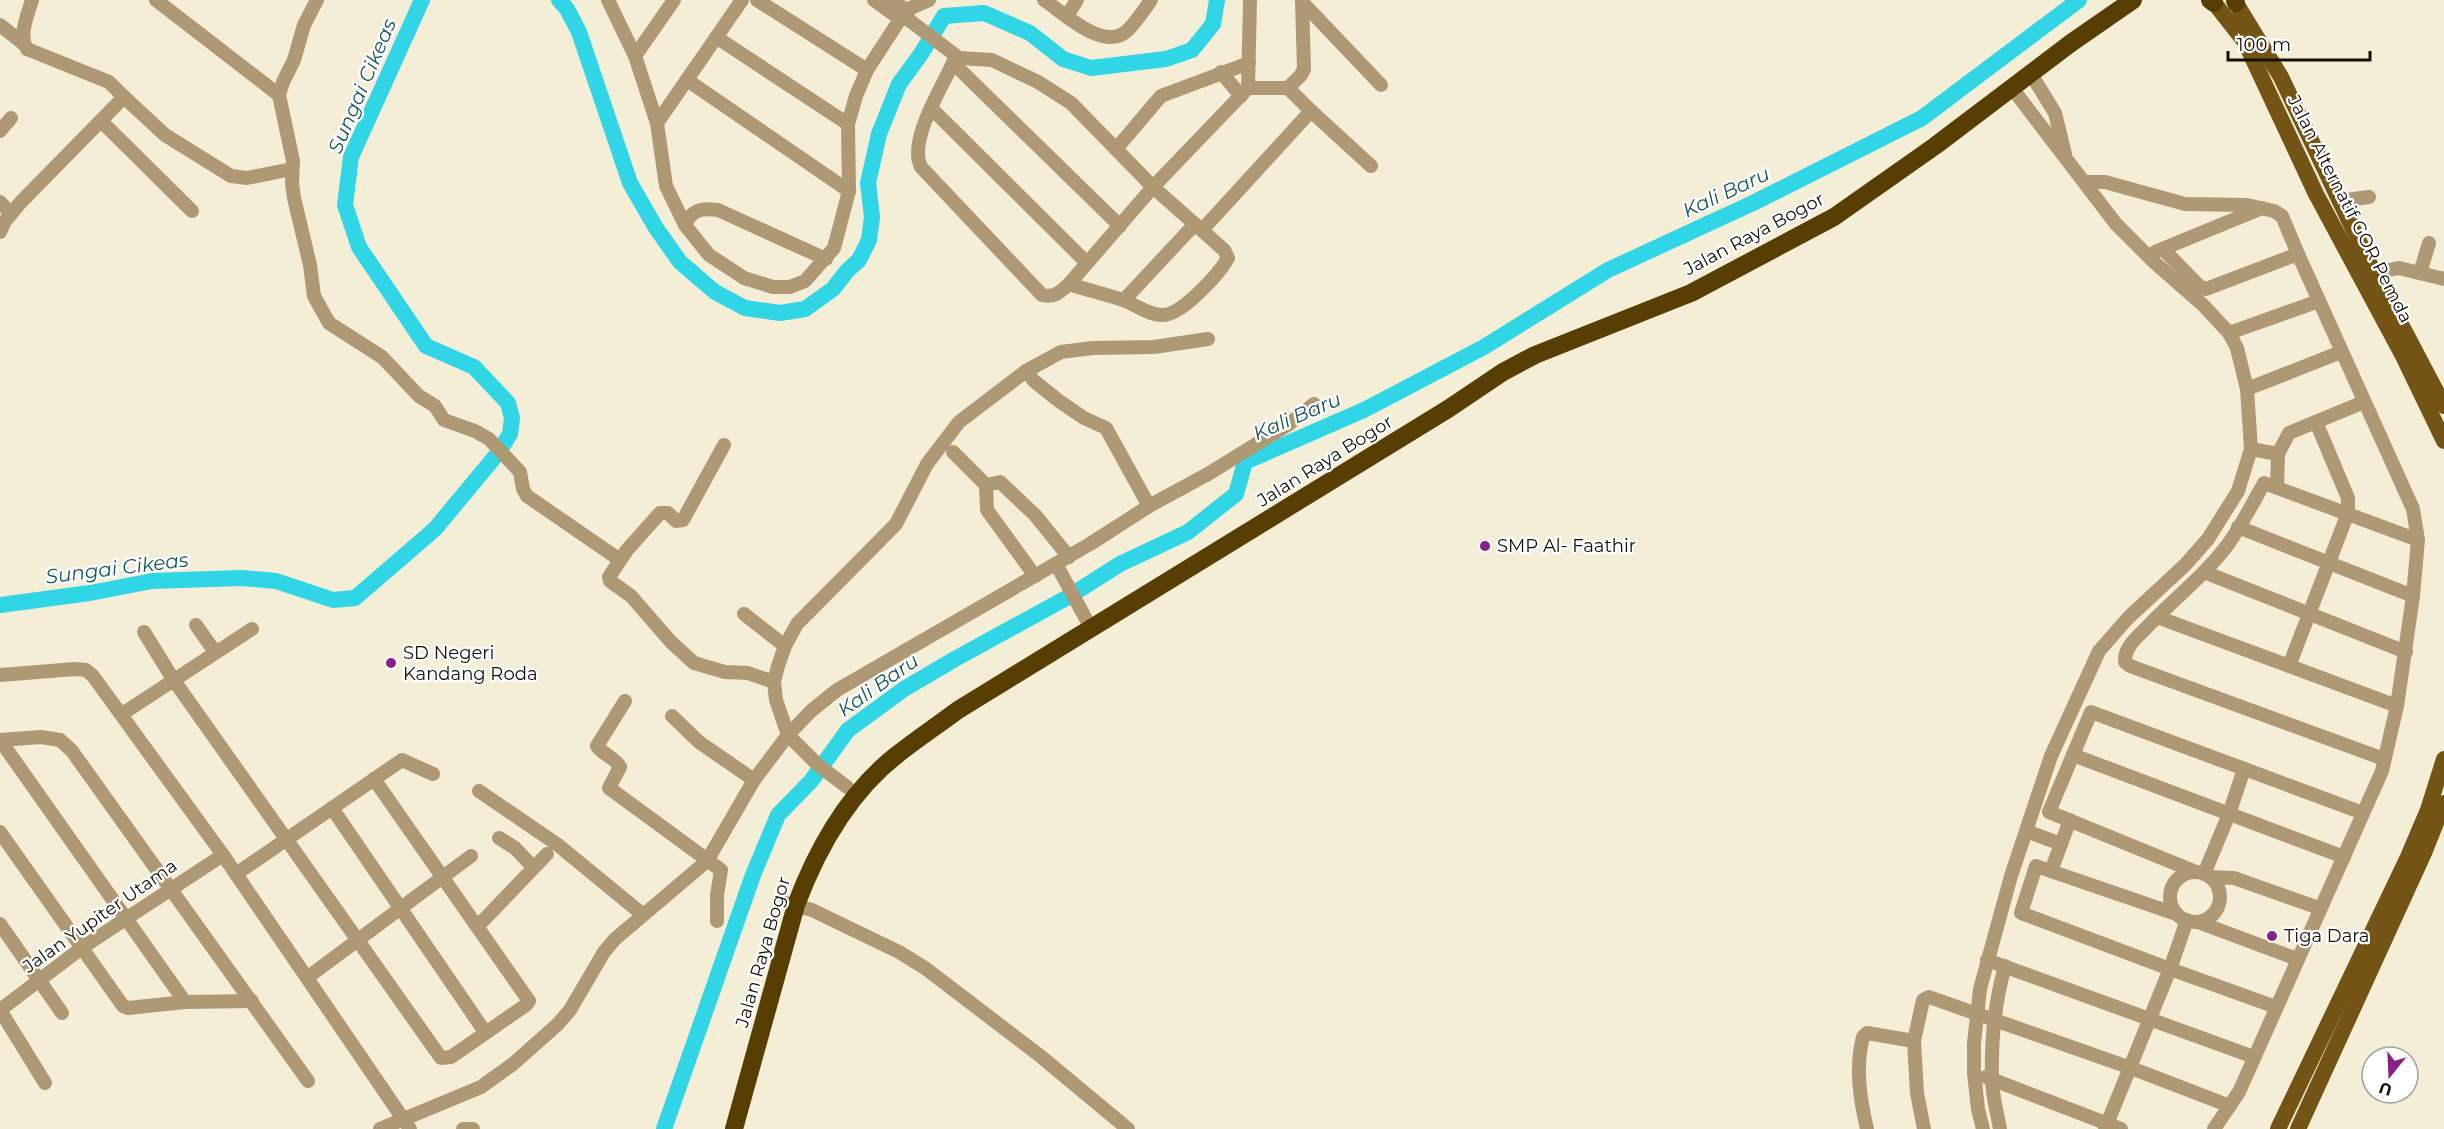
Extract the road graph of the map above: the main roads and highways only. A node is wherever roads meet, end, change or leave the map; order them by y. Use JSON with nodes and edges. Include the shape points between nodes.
{"nodes":[{"id":1,"x":2114,"y":0,"type":"edge"},
{"id":2,"x":2133,"y":0,"type":"edge"},
{"id":3,"x":2212,"y":1,"type":"edge"},
{"id":4,"x":2235,"y":1,"type":"edge"},
{"id":5,"x":1970,"y":113,"type":"junction"},
{"id":6,"x":2444,"y":406,"type":"edge"},
{"id":7,"x":2444,"y":441,"type":"edge"},
{"id":8,"x":2444,"y":759,"type":"edge"},
{"id":9,"x":2444,"y":806,"type":"edge"},
{"id":10,"x":791,"y":904,"type":"junction"},
{"id":11,"x":2366,"y":961,"type":"junction"},
{"id":12,"x":723,"y":1129,"type":"edge"},
{"id":13,"x":734,"y":1129,"type":"edge"},
{"id":14,"x":2278,"y":1129,"type":"edge"},
{"id":15,"x":2298,"y":1129,"type":"edge"}],
"edges":[{"from":1,"to":5,"type":"highway","name":"Jalan Raya Bogor"},
{"from":2,"to":5,"type":"highway","name":"Jalan Raya Bogor","via":[[2012,88]]},
{"from":3,"to":7,"type":"main road","name":"Jalan Alternatif GOR Pemda","via":[[2245,42],[2316,194]]},
{"from":4,"to":6,"type":"main road","name":"Jalan Alternatif GOR Pemda","via":[[2281,78],[2374,273]]},
{"from":5,"to":10,"type":"highway","name":"Jalan Raya Bogor","via":[[1834,217],[1691,293],[1573,338],[1503,372],[958,710],[897,754],[853,800]]},
{"from":5,"to":10,"type":"highway","name":"Jalan Raya Bogor","via":[[1828,207],[1781,233],[1686,282],[1567,327],[1493,364],[1438,402],[961,696],[887,747],[847,788],[797,870]]},
{"from":8,"to":11,"type":"main road","via":[[2426,817]]},
{"from":9,"to":11,"type":"main road","via":[[2424,853]]},
{"from":10,"to":12,"type":"highway","name":"Jalan Raya Bogor"},
{"from":10,"to":13,"type":"highway","name":"Jalan Raya Bogor"},
{"from":11,"to":14,"type":"main road"},
{"from":11,"to":15,"type":"main road"}]}
